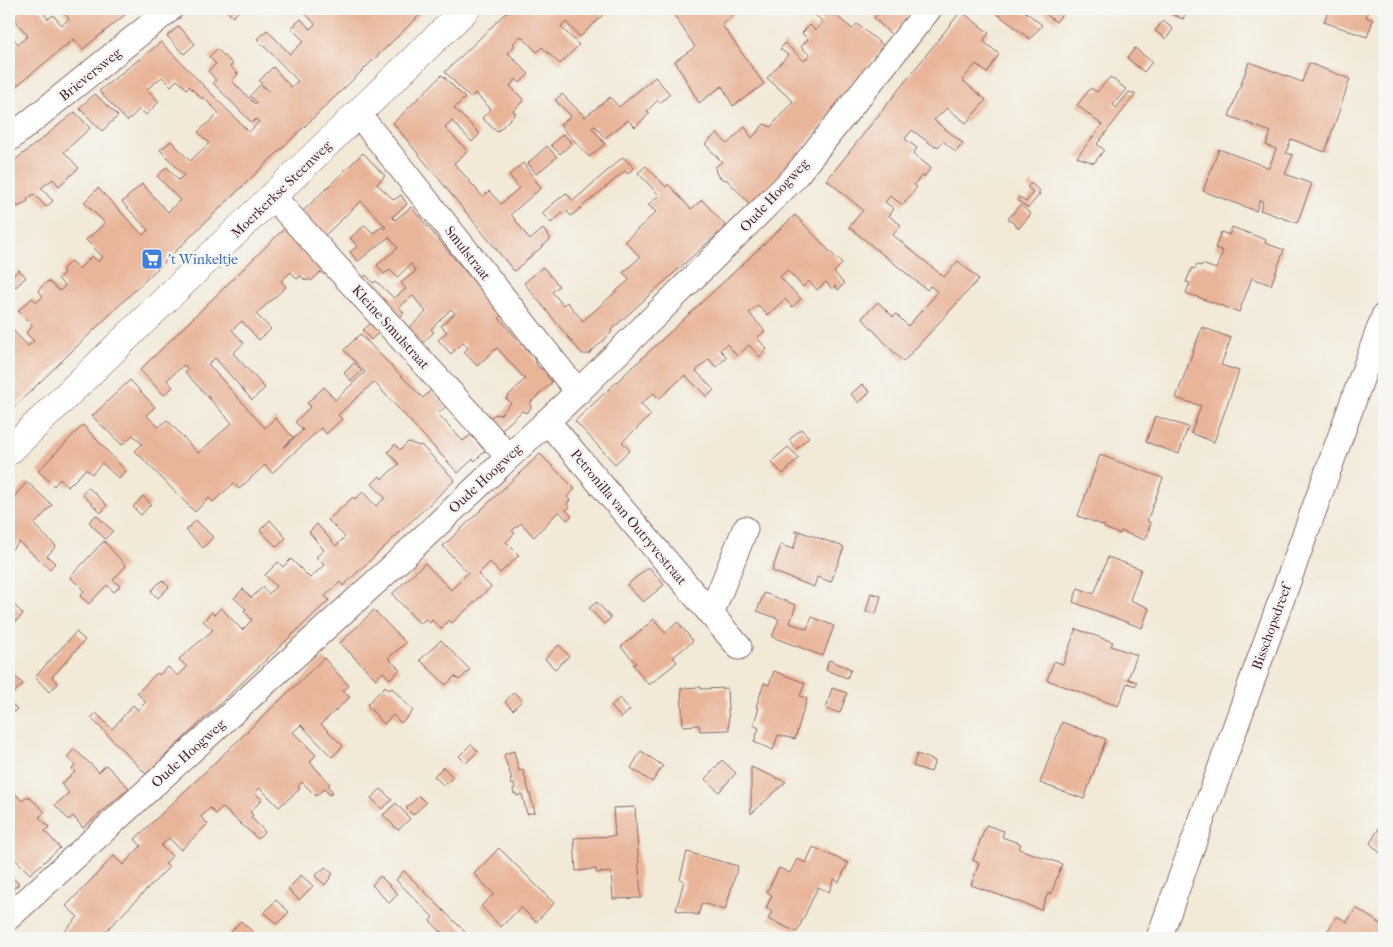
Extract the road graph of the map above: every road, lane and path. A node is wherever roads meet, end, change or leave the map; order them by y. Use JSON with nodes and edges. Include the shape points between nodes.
{"nodes":[{"id":1,"x":170,"y":9,"type":"edge"},
{"id":2,"x":466,"y":9,"type":"edge"},
{"id":3,"x":929,"y":9,"type":"edge"},
{"id":4,"x":359,"y":115,"type":"junction"},
{"id":5,"x":9,"y":139,"type":"edge"},
{"id":6,"x":274,"y":197,"type":"junction"},
{"id":7,"x":1384,"y":316,"type":"edge"},
{"id":8,"x":578,"y":392,"type":"junction"},
{"id":9,"x":547,"y":420,"type":"junction"},
{"id":10,"x":9,"y":451,"type":"edge"},
{"id":11,"x":508,"y":456,"type":"junction"},
{"id":12,"x":745,"y":529,"type":"dead end"},
{"id":13,"x":711,"y":614,"type":"junction"},
{"id":14,"x":739,"y":647,"type":"dead end"},
{"id":15,"x":9,"y":917,"type":"edge"},
{"id":16,"x":1159,"y":938,"type":"edge"}],
"edges":[{"from":1,"to":5,"type":"street","name":"Brieversweg"},
{"from":2,"to":4,"type":"street","name":"Moerkerkse Steenweg"},
{"from":3,"to":8,"type":"street","name":"Oude Hoogweg","via":[[792,179]]},
{"from":4,"to":6,"type":"street","name":"Moerkerkse Steenweg"},
{"from":4,"to":8,"type":"street","name":"Smulstraat"},
{"from":6,"to":10,"type":"street","name":"Moerkerkse Steenweg"},
{"from":6,"to":11,"type":"street","name":"Kleine Smulstraat"},
{"from":7,"to":16,"type":"street","name":"Bisschopsdreef"},
{"from":8,"to":9,"type":"street","name":"Oude Hoogweg"},
{"from":9,"to":11,"type":"street","name":"Oude Hoogweg"},
{"from":9,"to":13,"type":"street","name":"Petronilla van Outryvestraat"},
{"from":11,"to":15,"type":"street","name":"Oude Hoogweg","via":[[391,568]]},
{"from":12,"to":13,"type":"street"},
{"from":13,"to":14,"type":"street","name":"Petronilla van Outryvestraat"}]}
